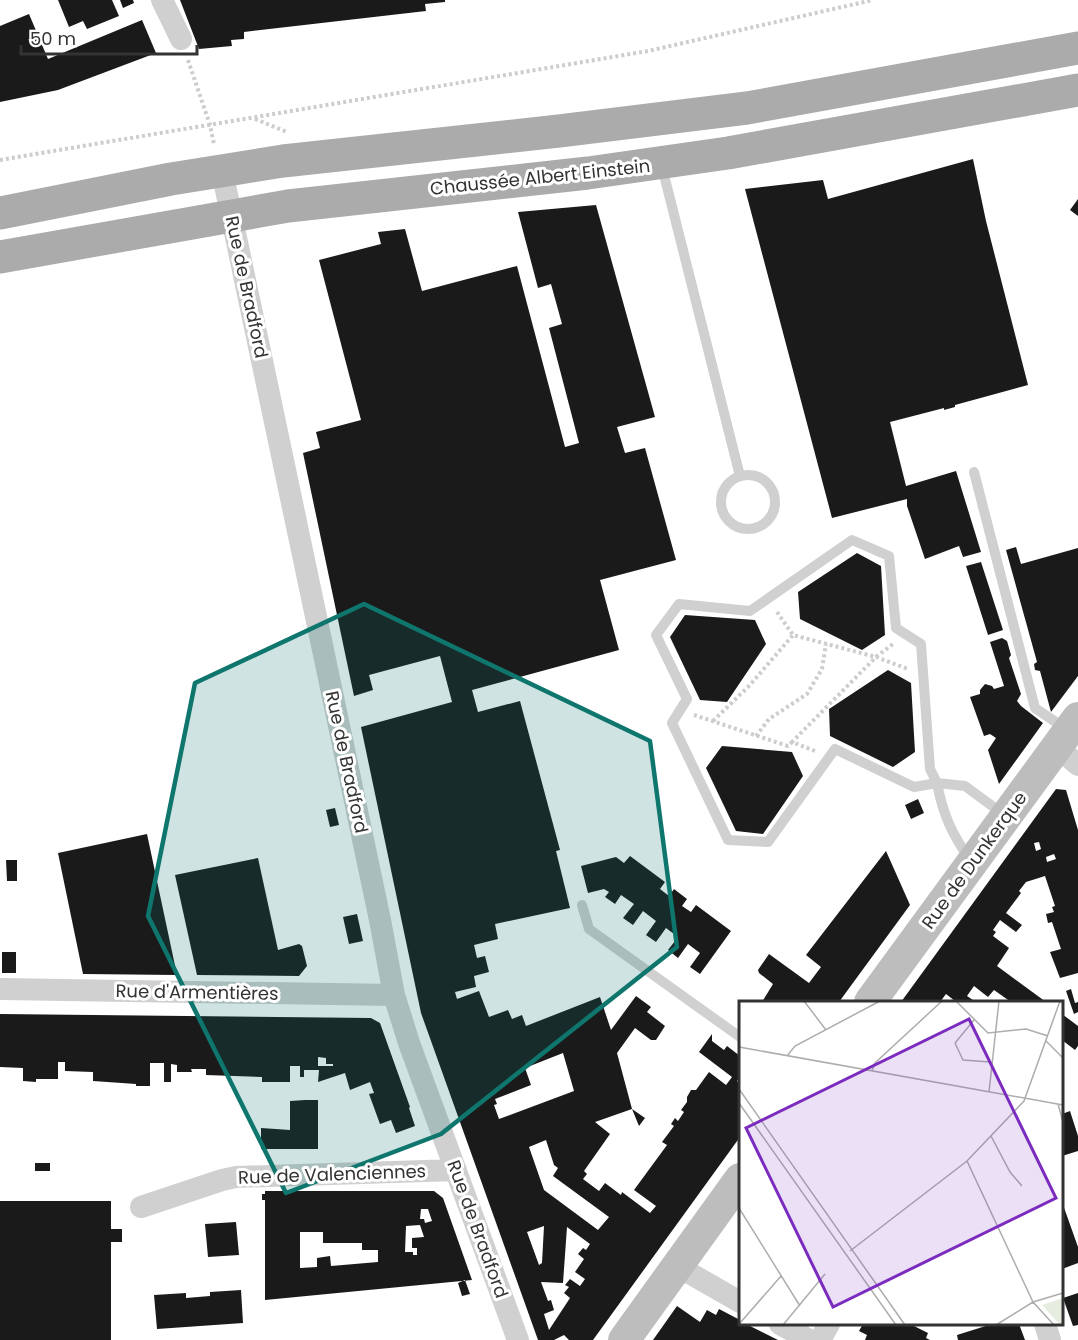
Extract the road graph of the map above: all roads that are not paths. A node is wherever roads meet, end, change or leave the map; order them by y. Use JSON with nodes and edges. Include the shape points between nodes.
{"nodes":[{"id":1,"x":162,"y":1,"type":"edge"},
{"id":2,"x":181,"y":39,"type":"road end"},
{"id":3,"x":1078,"y":48,"type":"edge"},
{"id":4,"x":1078,"y":90,"type":"edge"},
{"id":5,"x":661,"y":164,"type":"junction"},
{"id":6,"x":222,"y":171,"type":"junction"},
{"id":7,"x":0,"y":213,"type":"edge"},
{"id":8,"x":232,"y":216,"type":"junction"},
{"id":9,"x":0,"y":257,"type":"edge"},
{"id":10,"x":974,"y":472,"type":"dead end"},
{"id":11,"x":740,"y":476,"type":"junction"},
{"id":12,"x":1070,"y":740,"type":"edge"},
{"id":13,"x":937,"y":783,"type":"junction"},
{"id":14,"x":1006,"y":816,"type":"junction"},
{"id":15,"x":972,"y":862,"type":"junction"},
{"id":16,"x":582,"y":905,"type":"dead end"},
{"id":17,"x":0,"y":989,"type":"edge"},
{"id":18,"x":394,"y":995,"type":"junction"},
{"id":19,"x":871,"y":1001,"type":"edge"},
{"id":20,"x":739,"y":1036,"type":"edge"},
{"id":21,"x":456,"y":1170,"type":"junction"},
{"id":22,"x":739,"y":1182,"type":"edge"},
{"id":23,"x":141,"y":1207,"type":"dead end"},
{"id":24,"x":677,"y":1266,"type":"junction"},
{"id":25,"x":739,"y":1301,"type":"edge"},
{"id":26,"x":783,"y":1325,"type":"edge"},
{"id":27,"x":828,"y":1325,"type":"edge"},
{"id":28,"x":1046,"y":1325,"type":"edge"},
{"id":29,"x":518,"y":1340,"type":"edge"},
{"id":30,"x":624,"y":1340,"type":"edge"},
{"id":31,"x":809,"y":1340,"type":"edge"},
{"id":32,"x":820,"y":1340,"type":"edge"},
{"id":33,"x":1050,"y":1340,"type":"edge"}],
"edges":[{"from":1,"to":2,"type":"street"},
{"from":3,"to":6,"type":"main road","via":[[716,113]]},
{"from":4,"to":5,"type":"main road","name":"Chaussée Albert Einstein"},
{"from":5,"to":8,"type":"main road","name":"Chaussée Albert Einstein","via":[[378,195]]},
{"from":5,"to":11,"type":"lane"},
{"from":6,"to":7,"type":"main road"},
{"from":6,"to":8,"type":"street","name":"Rue de Bradford"},
{"from":8,"to":9,"type":"main road","name":"Chaussée Albert Einstein"},
{"from":8,"to":18,"type":"street","name":"Rue de Bradford"},
{"from":10,"to":12,"type":"lane","via":[[1035,708]]},
{"from":11,"to":11,"type":"lane","via":[[727,484],[721,506],[734,525],[756,528],[773,513],[773,490],[756,476]]},
{"from":12,"to":14,"type":"main road","name":"Rue de Dunkerque"},
{"from":13,"to":13,"type":"lane","via":[[930,769],[921,644],[896,628],[889,556],[852,540],[750,611],[679,604],[656,635],[687,699],[672,723],[728,840],[768,843],[835,748],[914,788]]},
{"from":13,"to":14,"type":"lane","via":[[965,786]]},
{"from":13,"to":15,"type":"lane","via":[[954,837]]},
{"from":14,"to":15,"type":"main road","name":"Rue de Dunkerque"},
{"from":15,"to":19,"type":"main road","name":"Rue de Dunkerque"},
{"from":16,"to":20,"type":"lane","via":[[589,929]]},
{"from":17,"to":18,"type":"street","name":"Rue d'Armentières"},
{"from":18,"to":21,"type":"street","name":"Rue de Bradford"},
{"from":21,"to":23,"type":"street","name":"Rue de Valenciennes","via":[[236,1177]]},
{"from":21,"to":29,"type":"street","name":"Rue de Bradford"},
{"from":22,"to":24,"type":"main road"},
{"from":24,"to":25,"type":"street"},
{"from":24,"to":30,"type":"main road"},
{"from":26,"to":31,"type":"street"},
{"from":27,"to":32,"type":"street"},
{"from":28,"to":33,"type":"street"}]}
